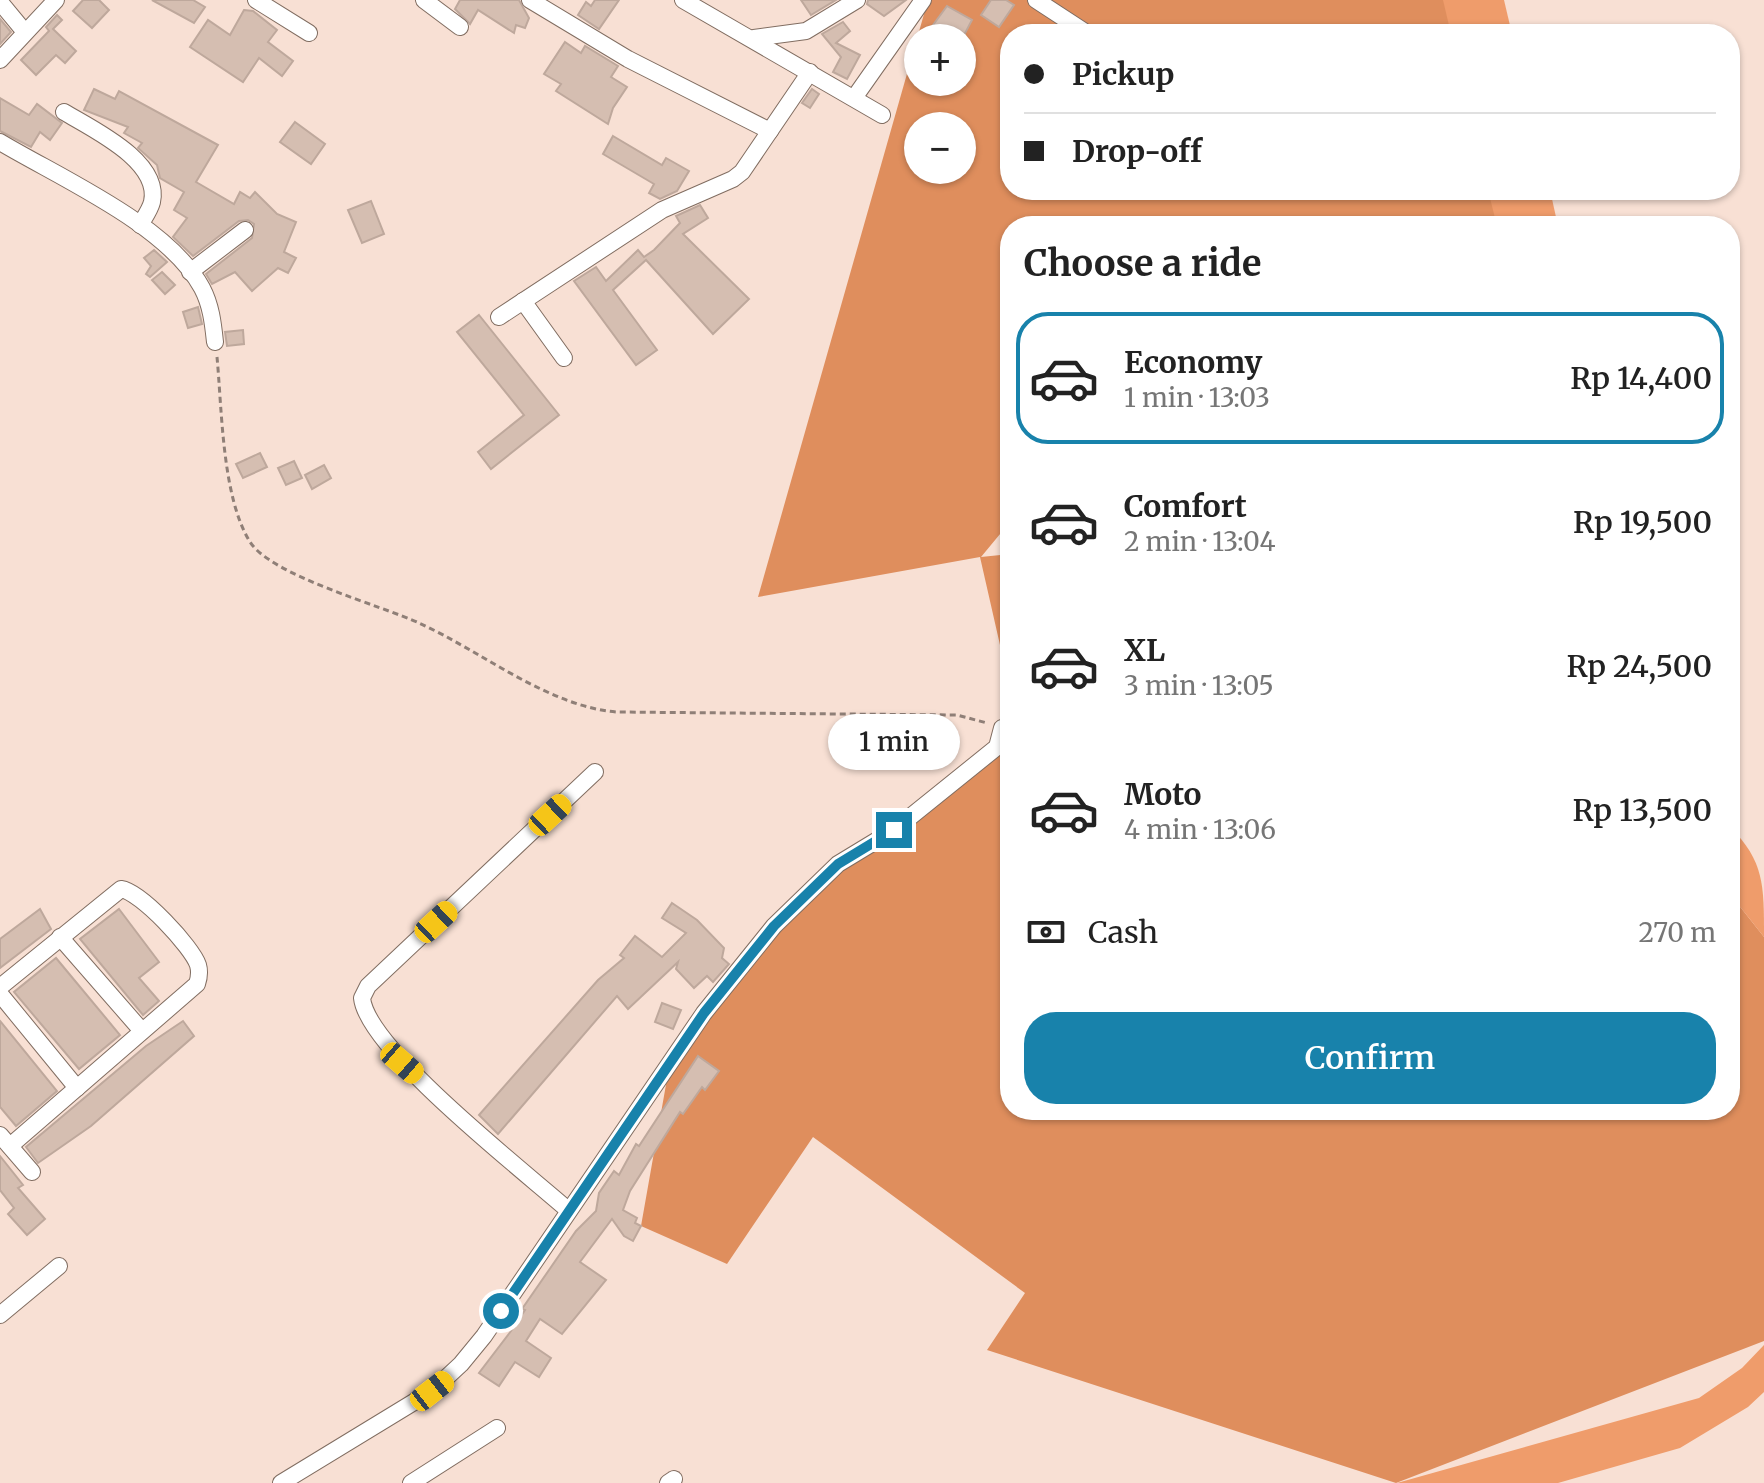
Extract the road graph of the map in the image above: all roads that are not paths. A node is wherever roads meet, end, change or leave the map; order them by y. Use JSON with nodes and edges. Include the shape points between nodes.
{"nodes":[{"id":1,"x":56,"y":0,"type":"edge"},
{"id":2,"x":256,"y":0,"type":"edge"},
{"id":3,"x":424,"y":0,"type":"edge"},
{"id":4,"x":530,"y":0,"type":"edge"},
{"id":5,"x":683,"y":0,"type":"edge"},
{"id":6,"x":857,"y":0,"type":"edge"},
{"id":7,"x":923,"y":0,"type":"edge"},
{"id":8,"x":1036,"y":0,"type":"edge"},
{"id":9,"x":0,"y":2,"type":"edge"},
{"id":10,"x":1073,"y":24,"type":"edge"},
{"id":11,"x":460,"y":27,"type":"dead end"},
{"id":12,"x":24,"y":31,"type":"junction"},
{"id":13,"x":309,"y":33,"type":"dead end"},
{"id":14,"x":754,"y":38,"type":"junction"},
{"id":15,"x":0,"y":60,"type":"edge"},
{"id":16,"x":810,"y":72,"type":"junction"},
{"id":17,"x":854,"y":98,"type":"junction"},
{"id":18,"x":64,"y":112,"type":"dead end"},
{"id":19,"x":882,"y":115,"type":"dead end"},
{"id":20,"x":770,"y":131,"type":"junction"},
{"id":21,"x":0,"y":142,"type":"edge"},
{"id":22,"x":140,"y":225,"type":"junction"},
{"id":23,"x":245,"y":230,"type":"dead end"},
{"id":24,"x":190,"y":272,"type":"junction"},
{"id":25,"x":523,"y":301,"type":"junction"},
{"id":26,"x":499,"y":317,"type":"dead end"},
{"id":27,"x":215,"y":342,"type":"road end"},
{"id":28,"x":564,"y":358,"type":"dead end"},
{"id":29,"x":1000,"y":736,"type":"edge"},
{"id":30,"x":595,"y":772,"type":"dead end"},
{"id":31,"x":60,"y":937,"type":"junction"},
{"id":32,"x":0,"y":987,"type":"edge"},
{"id":33,"x":0,"y":994,"type":"edge"},
{"id":34,"x":142,"y":1031,"type":"junction"},
{"id":35,"x":77,"y":1088,"type":"junction"},
{"id":36,"x":5,"y":1140,"type":"edge"},
{"id":37,"x":32,"y":1172,"type":"dead end"},
{"id":38,"x":568,"y":1210,"type":"junction"},
{"id":39,"x":59,"y":1266,"type":"dead end"},
{"id":40,"x":0,"y":1315,"type":"edge"},
{"id":41,"x":497,"y":1428,"type":"dead end"},
{"id":42,"x":281,"y":1483,"type":"edge"},
{"id":43,"x":411,"y":1483,"type":"edge"}],
"edges":[{"from":1,"to":12,"type":"street"},
{"from":2,"to":13,"type":"street"},
{"from":3,"to":11,"type":"street"},
{"from":4,"to":20,"type":"street","via":[[628,59]]},
{"from":5,"to":14,"type":"street"},
{"from":6,"to":14,"type":"street","via":[[806,31]]},
{"from":7,"to":17,"type":"street"},
{"from":8,"to":10,"type":"street"},
{"from":9,"to":12,"type":"street"},
{"from":12,"to":15,"type":"street"},
{"from":14,"to":16,"type":"street"},
{"from":16,"to":17,"type":"street"},
{"from":16,"to":20,"type":"street"},
{"from":17,"to":19,"type":"street"},
{"from":18,"to":22,"type":"street","via":[[124,149],[146,174],[152,202]]},
{"from":20,"to":25,"type":"street","via":[[733,179],[662,210]]},
{"from":21,"to":22,"type":"street"},
{"from":22,"to":24,"type":"street"},
{"from":23,"to":24,"type":"street"},
{"from":24,"to":27,"type":"street","via":[[211,309]]},
{"from":25,"to":26,"type":"street"},
{"from":25,"to":28,"type":"street"},
{"from":29,"to":38,"type":"street","via":[[997,747],[894,830],[838,864],[794,903],[704,1013]]},
{"from":30,"to":38,"type":"street","via":[[368,986],[362,998],[376,1033],[402,1063]]},
{"from":31,"to":32,"type":"street"},
{"from":31,"to":34,"type":"street"},
{"from":31,"to":34,"type":"street","via":[[121,889],[136,895],[186,947],[199,969],[197,984]]},
{"from":33,"to":35,"type":"street"},
{"from":34,"to":35,"type":"street"},
{"from":35,"to":36,"type":"street"},
{"from":36,"to":37,"type":"street"},
{"from":38,"to":42,"type":"street","via":[[484,1336],[448,1379]]},
{"from":39,"to":40,"type":"street"},
{"from":41,"to":43,"type":"street"}]}
